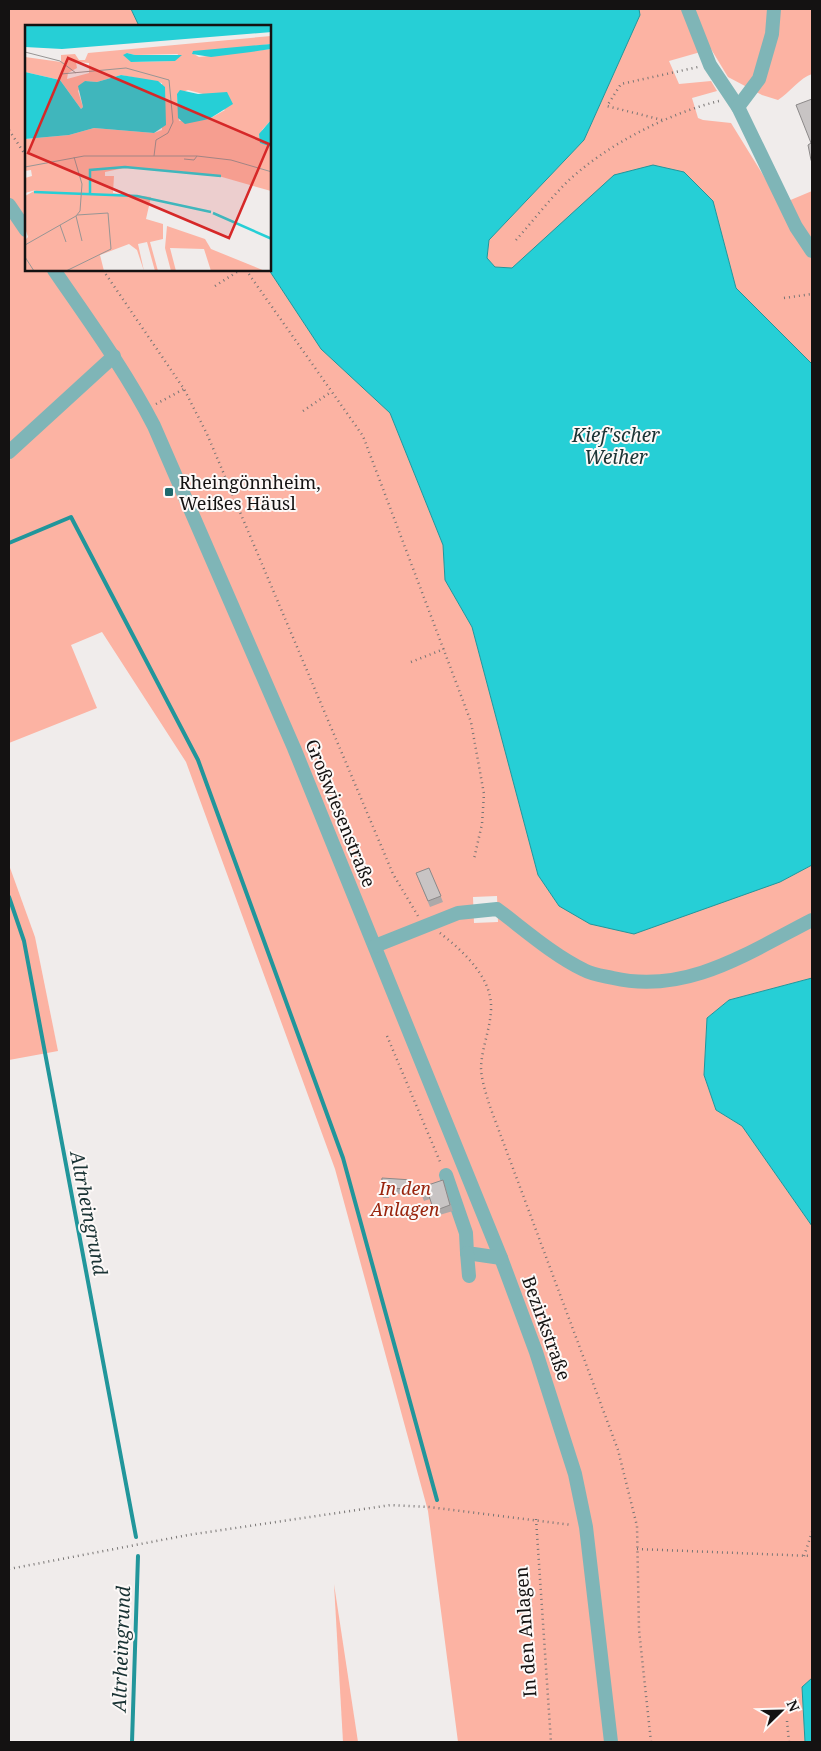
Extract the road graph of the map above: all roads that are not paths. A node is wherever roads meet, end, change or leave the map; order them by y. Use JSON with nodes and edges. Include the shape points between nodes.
{"nodes":[{"id":1,"x":688,"y":9,"type":"edge"},
{"id":2,"x":774,"y":9,"type":"edge"},
{"id":3,"x":734,"y":103,"type":"junction"},
{"id":4,"x":9,"y":205,"type":"edge"},
{"id":5,"x":25,"y":229,"type":"edge"},
{"id":6,"x":812,"y":251,"type":"edge"},
{"id":7,"x":55,"y":271,"type":"edge"},
{"id":8,"x":114,"y":356,"type":"junction"},
{"id":9,"x":9,"y":452,"type":"edge"},
{"id":10,"x":812,"y":920,"type":"edge"},
{"id":11,"x":375,"y":946,"type":"junction"},
{"id":12,"x":446,"y":1175,"type":"road end"},
{"id":13,"x":467,"y":1253,"type":"junction"},
{"id":14,"x":501,"y":1258,"type":"junction"},
{"id":15,"x":468,"y":1276,"type":"dead end"},
{"id":16,"x":611,"y":1742,"type":"edge"}],
"edges":[{"from":1,"to":3,"type":"street","via":[[710,65]]},
{"from":2,"to":3,"type":"street","via":[[772,34],[759,79]]},
{"from":3,"to":6,"type":"street","via":[[796,227]]},
{"from":4,"to":5,"type":"street"},
{"from":7,"to":8,"type":"street","name":"Großwiesenstraße"},
{"from":8,"to":9,"type":"street"},
{"from":8,"to":11,"type":"street","name":"Großwiesenstraße","via":[[154,426],[213,559]]},
{"from":10,"to":11,"type":"street","via":[[713,970],[684,980],[652,984],[586,972],[563,959],[497,909],[458,913]]},
{"from":11,"to":14,"type":"street","name":"Bezirkstraße"},
{"from":12,"to":13,"type":"street","via":[[466,1233]]},
{"from":13,"to":14,"type":"street"},
{"from":13,"to":15,"type":"street"},
{"from":14,"to":16,"type":"street","name":"Bezirkstraße","via":[[576,1474],[586,1526]]}]}
